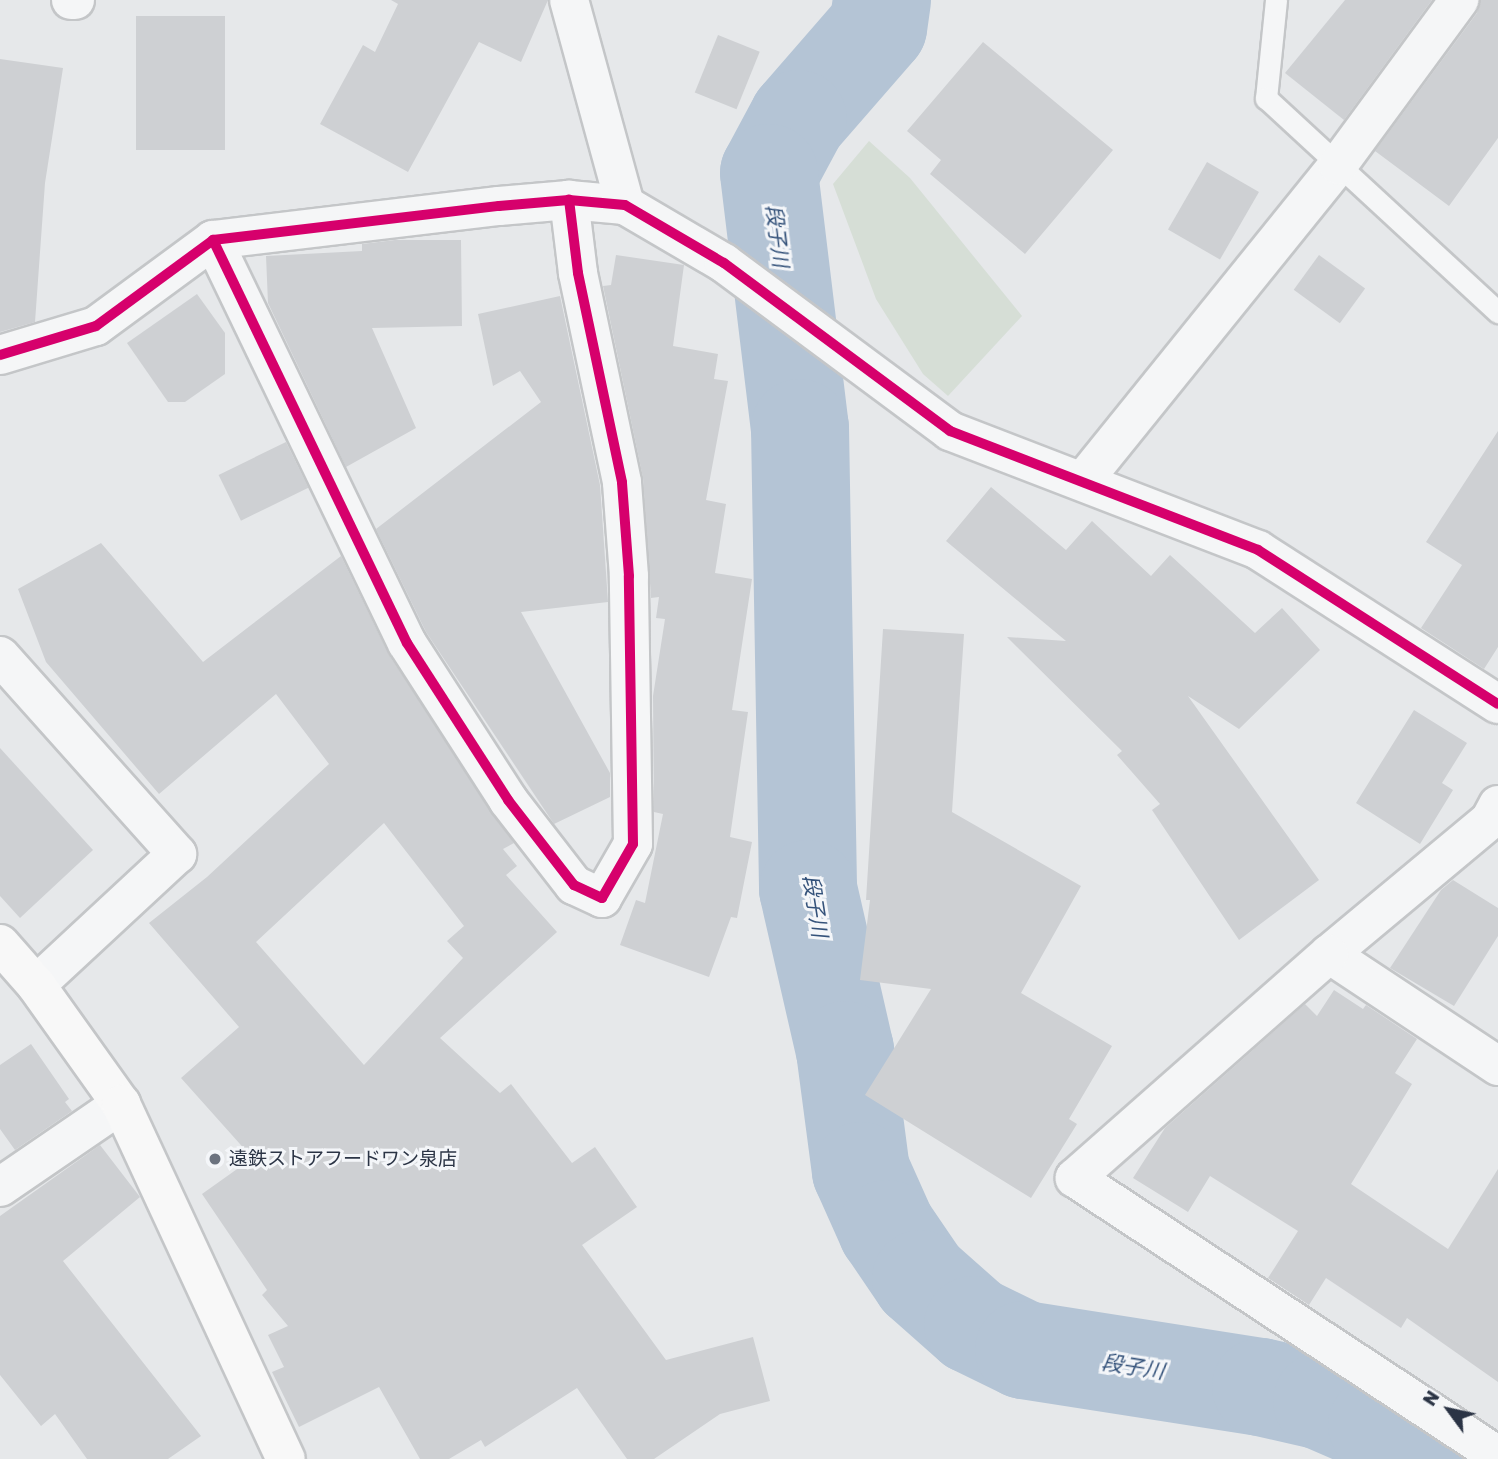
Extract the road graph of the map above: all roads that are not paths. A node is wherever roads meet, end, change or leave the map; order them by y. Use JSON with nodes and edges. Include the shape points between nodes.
{"nodes":[{"id":1,"x":569,"y":0,"type":"edge"},
{"id":2,"x":1276,"y":0,"type":"edge"},
{"id":3,"x":1459,"y":0,"type":"edge"},
{"id":4,"x":1338,"y":165,"type":"junction"},
{"id":5,"x":569,"y":200,"type":"junction"},
{"id":6,"x":625,"y":205,"type":"junction"},
{"id":7,"x":214,"y":240,"type":"junction"},
{"id":8,"x":1498,"y":312,"type":"edge"},
{"id":9,"x":0,"y":355,"type":"edge"},
{"id":10,"x":1083,"y":481,"type":"junction"},
{"id":11,"x":0,"y":656,"type":"edge"},
{"id":12,"x":1498,"y":704,"type":"edge"},
{"id":13,"x":1498,"y":805,"type":"edge"},
{"id":14,"x":0,"y":944,"type":"edge"},
{"id":15,"x":1329,"y":954,"type":"junction"},
{"id":16,"x":36,"y":985,"type":"junction"},
{"id":17,"x":1498,"y":1066,"type":"edge"},
{"id":18,"x":121,"y":1104,"type":"junction"},
{"id":19,"x":0,"y":1188,"type":"edge"},
{"id":20,"x":1498,"y":1456,"type":"edge"},
{"id":21,"x":286,"y":1459,"type":"edge"}],
"edges":[{"from":1,"to":6,"type":"street"},
{"from":2,"to":4,"type":"lane","via":[[1266,98]]},
{"from":3,"to":4,"type":"street"},
{"from":4,"to":8,"type":"lane"},
{"from":4,"to":10,"type":"street"},
{"from":5,"to":6,"type":"street"},
{"from":5,"to":7,"type":"street","via":[[347,221]]},
{"from":5,"to":7,"type":"street","via":[[578,273],[622,482],[629,576],[633,844],[602,898],[574,885],[508,800],[407,643]]},
{"from":6,"to":10,"type":"street","via":[[724,263],[950,432]]},
{"from":7,"to":9,"type":"street","via":[[96,326]]},
{"from":10,"to":12,"type":"street","via":[[1258,550]]},
{"from":11,"to":16,"type":"street","via":[[177,854]]},
{"from":13,"to":15,"type":"street","via":[[1490,820]]},
{"from":14,"to":16,"type":"street"},
{"from":15,"to":17,"type":"street"},
{"from":15,"to":20,"type":"street","via":[[1075,1178]]},
{"from":16,"to":18,"type":"street"},
{"from":18,"to":19,"type":"street"},
{"from":18,"to":21,"type":"street"}]}
